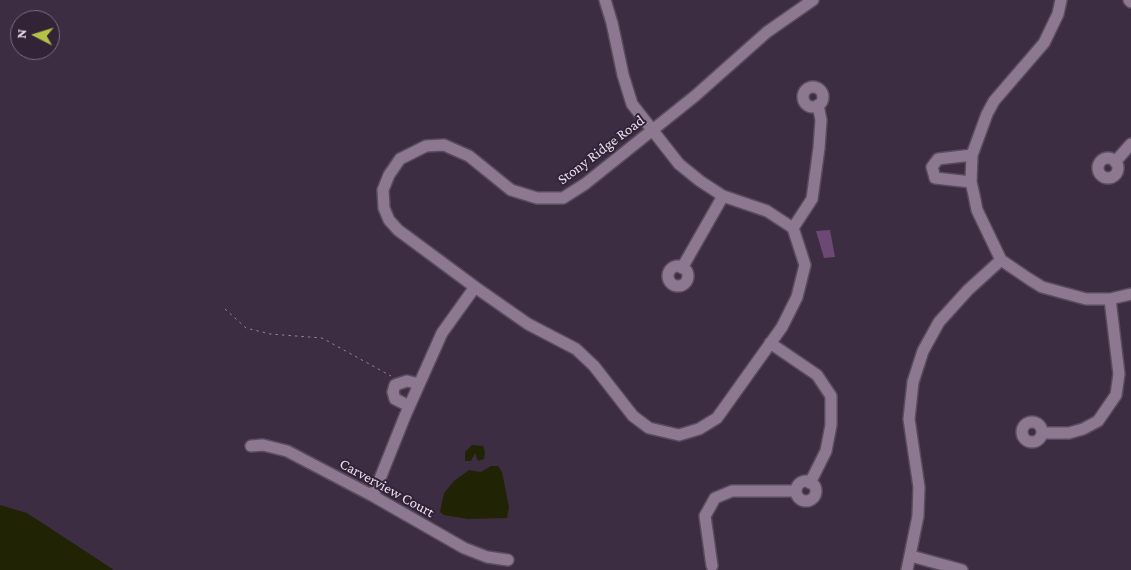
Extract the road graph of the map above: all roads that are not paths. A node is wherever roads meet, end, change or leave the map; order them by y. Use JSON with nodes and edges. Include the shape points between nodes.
{"nodes":[{"id":1,"x":605,"y":0,"type":"edge"},
{"id":2,"x":813,"y":0,"type":"edge"},
{"id":3,"x":1061,"y":0,"type":"edge"},
{"id":4,"x":818,"y":105,"type":"dead end"},
{"id":5,"x":652,"y":130,"type":"junction"},
{"id":6,"x":1131,"y":144,"type":"edge"},
{"id":7,"x":972,"y":155,"type":"junction"},
{"id":8,"x":1115,"y":162,"type":"dead end"},
{"id":9,"x":971,"y":182,"type":"junction"},
{"id":10,"x":723,"y":196,"type":"junction"},
{"id":11,"x":792,"y":228,"type":"junction"},
{"id":12,"x":1001,"y":260,"type":"junction"},
{"id":13,"x":682,"y":268,"type":"dead end"},
{"id":14,"x":475,"y":287,"type":"junction"},
{"id":15,"x":1131,"y":294,"type":"edge"},
{"id":16,"x":1110,"y":299,"type":"junction"},
{"id":17,"x":770,"y":344,"type":"junction"},
{"id":18,"x":419,"y":384,"type":"junction"},
{"id":19,"x":409,"y":406,"type":"junction"},
{"id":20,"x":1042,"y":433,"type":"dead end"},
{"id":21,"x":251,"y":446,"type":"dead end"},
{"id":22,"x":810,"y":482,"type":"junction"},
{"id":23,"x":796,"y":491,"type":"junction"},
{"id":24,"x":373,"y":496,"type":"junction"},
{"id":25,"x":911,"y":556,"type":"junction"},
{"id":26,"x":508,"y":560,"type":"dead end"},
{"id":27,"x":712,"y":566,"type":"dead end"},
{"id":28,"x":907,"y":570,"type":"edge"},
{"id":29,"x":962,"y":570,"type":"edge"}],
"edges":[{"from":1,"to":5,"type":"street","via":[[632,104]]},
{"from":2,"to":5,"type":"street","name":"Stony Ridge Road","via":[[767,32],[730,67]]},
{"from":3,"to":7,"type":"street","via":[[1044,43],[994,100]]},
{"from":4,"to":11,"type":"street","via":[[821,120],[812,199]]},
{"from":5,"to":10,"type":"street","via":[[679,164]]},
{"from":5,"to":14,"type":"street","name":"Stony Ridge Road","via":[[563,198],[537,198],[511,190],[469,156],[444,145],[426,146],[400,159],[383,190],[384,208],[389,220]]},
{"from":6,"to":8,"type":"street"},
{"from":7,"to":9,"type":"street"},
{"from":7,"to":9,"type":"street","via":[[938,159],[932,167],[935,178]]},
{"from":9,"to":12,"type":"street","via":[[977,210]]},
{"from":10,"to":11,"type":"street","via":[[772,214]]},
{"from":10,"to":13,"type":"street"},
{"from":11,"to":17,"type":"street","name":"Stony Ridge Road","via":[[805,265],[803,280],[782,327]]},
{"from":12,"to":16,"type":"street","via":[[1042,287],[1086,298]]},
{"from":12,"to":25,"type":"street","via":[[938,322],[923,351],[913,382],[909,419],[919,487]]},
{"from":14,"to":17,"type":"street","name":"Stony Ridge Road","via":[[528,324],[576,350],[594,366],[633,416],[649,428],[663,432],[679,434],[699,429],[717,418]]},
{"from":14,"to":18,"type":"street","via":[[442,334]]},
{"from":15,"to":16,"type":"street"},
{"from":16,"to":20,"type":"street","via":[[1119,374],[1116,395],[1098,421],[1084,430],[1069,434]]},
{"from":17,"to":22,"type":"street","via":[[817,375],[830,396],[831,425],[827,444]]},
{"from":18,"to":19,"type":"street"},
{"from":18,"to":19,"type":"street","via":[[407,381],[395,385],[395,399]]},
{"from":19,"to":24,"type":"street"},
{"from":21,"to":24,"type":"street","name":"Carverview Court","via":[[263,445],[287,451]]},
{"from":22,"to":23,"type":"street","via":[[799,484]]},
{"from":22,"to":23,"type":"street","via":[[815,492],[810,500],[801,500]]},
{"from":23,"to":27,"type":"street","via":[[732,491],[715,498],[705,516]]},
{"from":24,"to":26,"type":"street","name":"Carverview Court","via":[[464,548],[487,557]]},
{"from":25,"to":28,"type":"street"},
{"from":25,"to":29,"type":"street"}]}
